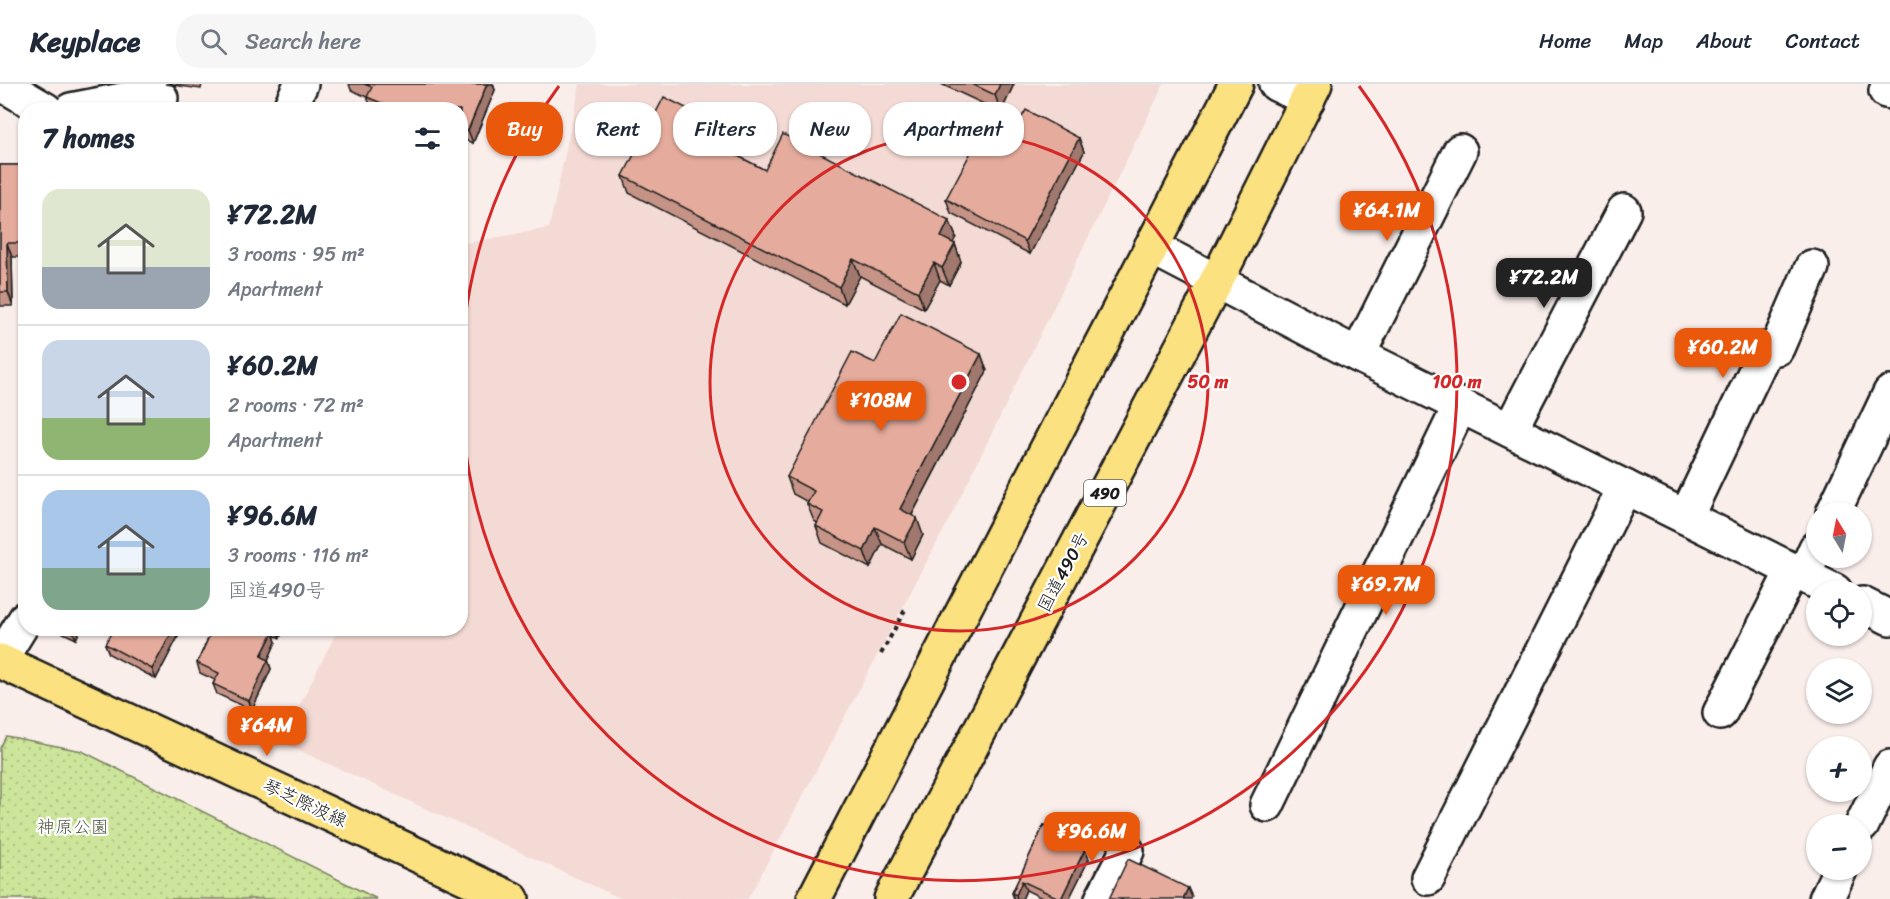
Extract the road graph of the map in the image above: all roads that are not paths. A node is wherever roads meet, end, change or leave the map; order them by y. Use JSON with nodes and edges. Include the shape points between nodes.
{"nodes":[{"id":1,"x":2,"y":84,"type":"edge"},
{"id":2,"x":301,"y":84,"type":"edge"},
{"id":3,"x":1236,"y":84,"type":"edge"},
{"id":4,"x":1276,"y":84,"type":"edge"},
{"id":5,"x":1311,"y":92,"type":"edge"},
{"id":6,"x":161,"y":98,"type":"dead end"},
{"id":7,"x":32,"y":102,"type":"edge"},
{"id":8,"x":112,"y":102,"type":"edge"},
{"id":9,"x":293,"y":102,"type":"edge"},
{"id":10,"x":1460,"y":151,"type":"dead end"},
{"id":11,"x":1624,"y":211,"type":"dead end"},
{"id":12,"x":1150,"y":247,"type":"junction"},
{"id":13,"x":1812,"y":267,"type":"dead end"},
{"id":14,"x":1217,"y":280,"type":"junction"},
{"id":15,"x":1359,"y":355,"type":"junction"},
{"id":16,"x":1890,"y":393,"type":"edge"},
{"id":17,"x":1460,"y":406,"type":"junction"},
{"id":18,"x":1510,"y":430,"type":"junction"},
{"id":19,"x":1625,"y":487,"type":"junction"},
{"id":20,"x":1838,"y":502,"type":"edge"},
{"id":21,"x":1686,"y":517,"type":"junction"},
{"id":22,"x":1804,"y":564,"type":"edge"},
{"id":23,"x":1822,"y":580,"type":"edge"},
{"id":24,"x":1872,"y":609,"type":"edge"},
{"id":25,"x":1890,"y":618,"type":"edge"},
{"id":26,"x":18,"y":631,"type":"edge"},
{"id":27,"x":0,"y":661,"type":"edge"},
{"id":28,"x":1720,"y":713,"type":"dead end"},
{"id":29,"x":1890,"y":767,"type":"edge"},
{"id":30,"x":1267,"y":805,"type":"dead end"},
{"id":31,"x":1867,"y":814,"type":"edge"},
{"id":32,"x":1126,"y":851,"type":"dead end"},
{"id":33,"x":1428,"y":878,"type":"dead end"},
{"id":34,"x":1835,"y":880,"type":"edge"},
{"id":35,"x":512,"y":899,"type":"edge"},
{"id":36,"x":814,"y":899,"type":"edge"},
{"id":37,"x":891,"y":899,"type":"edge"},
{"id":38,"x":1102,"y":899,"type":"edge"},
{"id":39,"x":1826,"y":899,"type":"edge"}],
"edges":[{"from":1,"to":7,"type":"street"},
{"from":2,"to":9,"type":"street"},
{"from":3,"to":12,"type":"main road"},
{"from":4,"to":5,"type":"street"},
{"from":5,"to":14,"type":"main road","name":"国道490号","number":"490"},
{"from":6,"to":8,"type":"street"},
{"from":10,"to":15,"type":"street"},
{"from":11,"to":18,"type":"street"},
{"from":12,"to":14,"type":"street"},
{"from":12,"to":36,"type":"main road"},
{"from":13,"to":21,"type":"street","via":[[1778,348],[1766,349]]},
{"from":14,"to":15,"type":"street"},
{"from":14,"to":37,"type":"main road","name":"国道490号","number":"490"},
{"from":15,"to":17,"type":"street"},
{"from":16,"to":20,"type":"street"},
{"from":17,"to":18,"type":"street"},
{"from":17,"to":30,"type":"street"},
{"from":18,"to":19,"type":"street"},
{"from":19,"to":21,"type":"street"},
{"from":19,"to":33,"type":"street"},
{"from":21,"to":22,"type":"street"},
{"from":22,"to":23,"type":"street"},
{"from":22,"to":28,"type":"street"},
{"from":24,"to":25,"type":"street"},
{"from":26,"to":27,"type":"street"},
{"from":27,"to":35,"type":"main road","name":"琴芝際波線"},
{"from":29,"to":31,"type":"street"},
{"from":32,"to":38,"type":"street"},
{"from":34,"to":39,"type":"street"}]}
